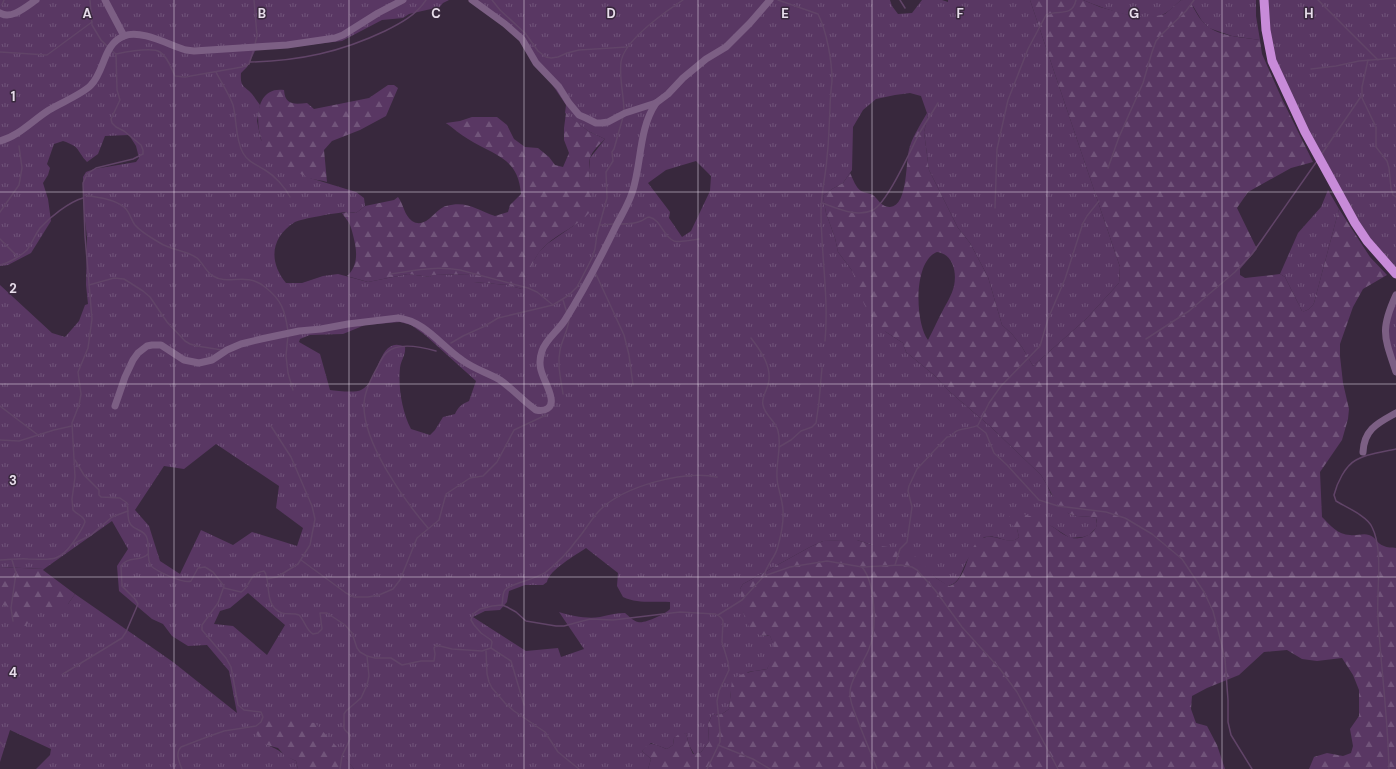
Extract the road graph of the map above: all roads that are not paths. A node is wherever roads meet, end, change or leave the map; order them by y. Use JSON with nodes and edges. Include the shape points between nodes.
{"nodes":[{"id":1,"x":36,"y":0,"type":"edge"},
{"id":2,"x":105,"y":0,"type":"edge"},
{"id":3,"x":403,"y":0,"type":"edge"},
{"id":4,"x":472,"y":0,"type":"edge"},
{"id":5,"x":770,"y":0,"type":"edge"},
{"id":6,"x":1264,"y":0,"type":"edge"},
{"id":7,"x":0,"y":13,"type":"edge"},
{"id":8,"x":124,"y":36,"type":"junction"},
{"id":9,"x":656,"y":103,"type":"junction"},
{"id":10,"x":0,"y":141,"type":"edge"},
{"id":11,"x":1396,"y":274,"type":"edge"},
{"id":12,"x":1396,"y":295,"type":"edge"},
{"id":13,"x":1396,"y":372,"type":"edge"},
{"id":14,"x":115,"y":406,"type":"dead end"},
{"id":15,"x":1396,"y":413,"type":"edge"},
{"id":16,"x":1362,"y":452,"type":"dead end"}],
"edges":[{"from":1,"to":7,"type":"street","via":[[13,14],[5,16]]},
{"from":2,"to":8,"type":"street"},
{"from":3,"to":8,"type":"street","via":[[343,35],[326,40],[190,51],[147,36]]},
{"from":4,"to":9,"type":"street","via":[[522,39],[536,63],[559,87],[579,115],[596,123],[608,122],[634,109]]},
{"from":5,"to":9,"type":"street","via":[[726,47],[706,59]]},
{"from":6,"to":11,"type":"main road","via":[[1272,61],[1305,132],[1363,235]]},
{"from":8,"to":10,"type":"street","via":[[109,48],[101,71],[90,87],[49,109],[19,132]]},
{"from":9,"to":14,"type":"street","via":[[645,127],[631,195],[596,268],[565,321],[543,348],[540,361],[543,379],[551,398],[548,409],[536,410],[501,381],[460,359],[420,325],[398,318],[299,331],[261,339],[241,344],[212,360],[199,363],[184,360],[161,346],[147,346],[133,360]]},
{"from":12,"to":13,"type":"street","via":[[1385,328],[1387,346]]},
{"from":15,"to":16,"type":"street","via":[[1369,430]]}]}
